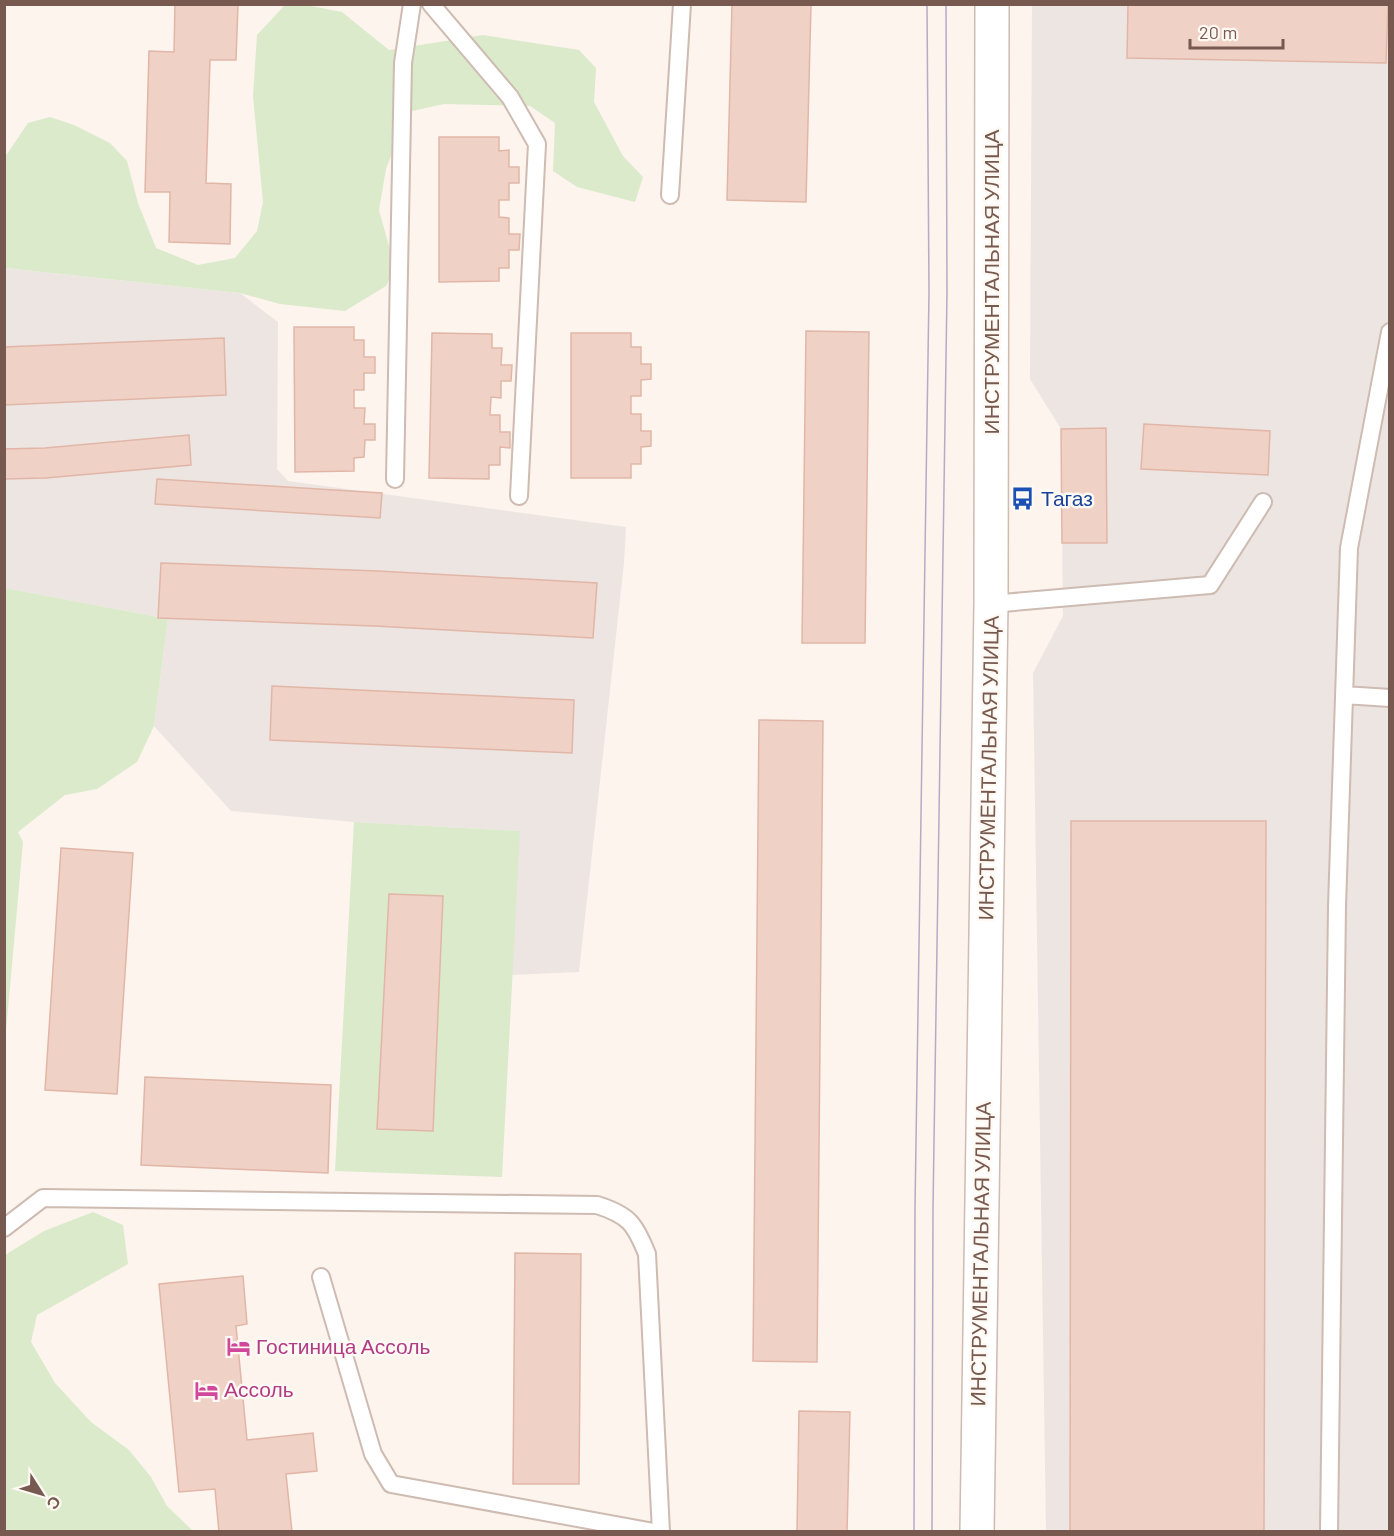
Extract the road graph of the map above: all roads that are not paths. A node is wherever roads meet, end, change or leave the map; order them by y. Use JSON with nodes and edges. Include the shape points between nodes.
{"nodes":[{"id":1,"x":412,"y":4,"type":"edge"},
{"id":2,"x":431,"y":4,"type":"edge"},
{"id":3,"x":682,"y":4,"type":"edge"},
{"id":4,"x":992,"y":4,"type":"edge"},
{"id":5,"x":670,"y":195,"type":"dead end"},
{"id":6,"x":1389,"y":336,"type":"edge"},
{"id":7,"x":395,"y":479,"type":"dead end"},
{"id":8,"x":519,"y":496,"type":"dead end"},
{"id":9,"x":1263,"y":502,"type":"dead end"},
{"id":10,"x":991,"y":604,"type":"junction"},
{"id":11,"x":1344,"y":695,"type":"junction"},
{"id":12,"x":1389,"y":698,"type":"edge"},
{"id":13,"x":4,"y":1228,"type":"edge"},
{"id":14,"x":321,"y":1277,"type":"dead end"},
{"id":15,"x":654,"y":1532,"type":"edge"},
{"id":16,"x":661,"y":1532,"type":"edge"},
{"id":17,"x":977,"y":1532,"type":"edge"},
{"id":18,"x":1329,"y":1532,"type":"edge"}],
"edges":[{"from":1,"to":7,"type":"lane","via":[[403,63]]},
{"from":2,"to":8,"type":"lane","via":[[510,96],[537,144]]},
{"from":3,"to":5,"type":"lane"},
{"from":4,"to":10,"type":"street","name":"ИНСТРУМЕНТАЛЬНАЯ УЛИЦА"},
{"from":6,"to":11,"type":"lane","via":[[1349,548]]},
{"from":9,"to":10,"type":"lane","via":[[1210,585]]},
{"from":10,"to":17,"type":"street","name":"ИНСТРУМЕНТАЛЬНАЯ УЛИЦА"},
{"from":11,"to":12,"type":"lane"},
{"from":11,"to":18,"type":"lane","via":[[1337,906]]},
{"from":13,"to":16,"type":"lane","via":[[43,1198],[597,1205],[618,1212],[637,1230],[647,1254]]},
{"from":14,"to":15,"type":"lane","via":[[373,1454],[391,1484]]}]}
